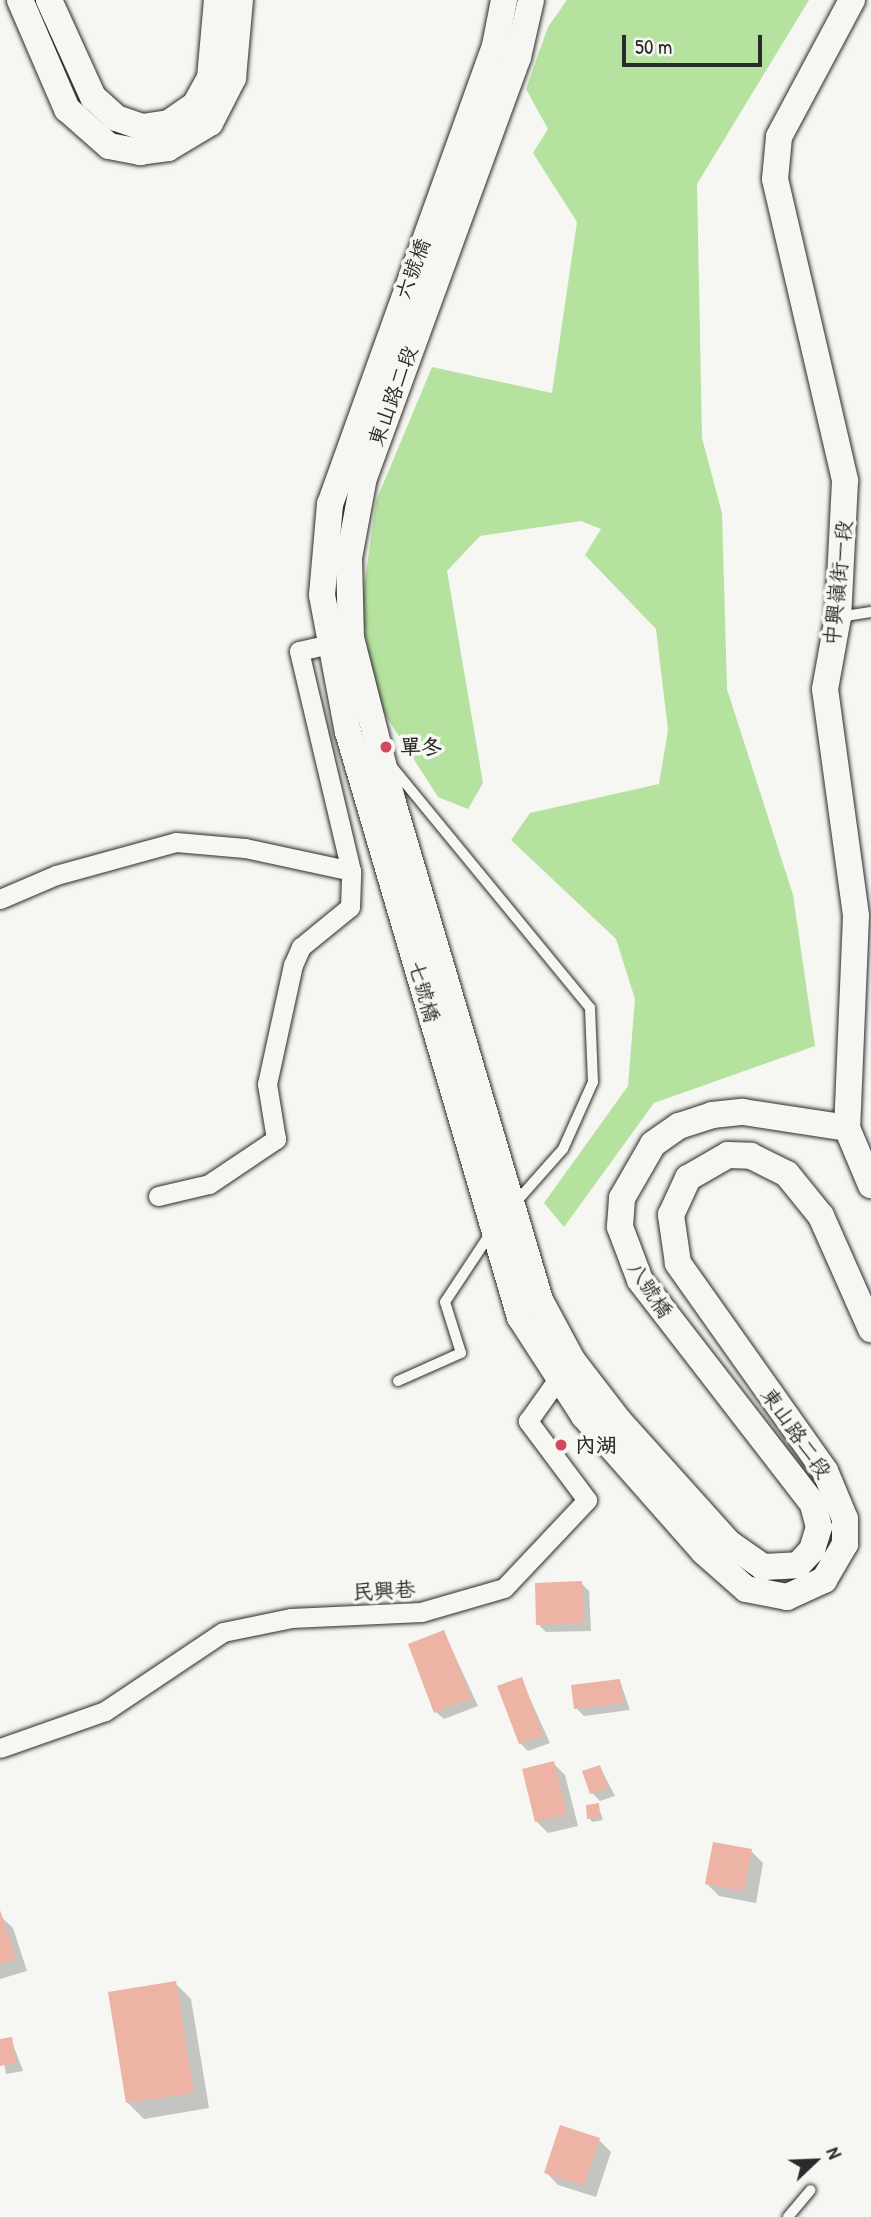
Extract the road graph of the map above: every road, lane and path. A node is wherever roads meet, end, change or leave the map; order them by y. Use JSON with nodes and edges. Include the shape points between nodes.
{"nodes":[{"id":1,"x":20,"y":0,"type":"edge"},
{"id":2,"x":49,"y":0,"type":"edge"},
{"id":3,"x":217,"y":0,"type":"edge"},
{"id":4,"x":240,"y":0,"type":"edge"},
{"id":5,"x":504,"y":0,"type":"edge"},
{"id":6,"x":531,"y":0,"type":"edge"},
{"id":7,"x":853,"y":0,"type":"edge"},
{"id":8,"x":323,"y":546,"type":"joint"},
{"id":9,"x":871,"y":612,"type":"edge"},
{"id":10,"x":838,"y":617,"type":"junction"},
{"id":11,"x":339,"y":642,"type":"junction"},
{"id":12,"x":378,"y":748,"type":"junction"},
{"id":13,"x":382,"y":806,"type":"junction"},
{"id":14,"x":351,"y":871,"type":"junction"},
{"id":15,"x":0,"y":899,"type":"edge"},
{"id":16,"x":847,"y":1128,"type":"junction"},
{"id":17,"x":498,"y":1159,"type":"joint"},
{"id":18,"x":477,"y":1175,"type":"joint"},
{"id":19,"x":871,"y":1185,"type":"edge"},
{"id":20,"x":158,"y":1196,"type":"dead end"},
{"id":21,"x":511,"y":1206,"type":"junction"},
{"id":22,"x":492,"y":1231,"type":"junction"},
{"id":23,"x":871,"y":1329,"type":"edge"},
{"id":24,"x":564,"y":1370,"type":"junction"},
{"id":25,"x":398,"y":1381,"type":"dead end"},
{"id":26,"x":802,"y":1484,"type":"joint"},
{"id":27,"x":0,"y":1748,"type":"edge"},
{"id":28,"x":811,"y":2190,"type":"dead end"},
{"id":29,"x":788,"y":2217,"type":"edge"}],
"edges":[{"from":1,"to":4,"type":"main road","via":[[67,109],[110,146],[139,152],[191,138],[217,113],[233,78]]},
{"from":2,"to":3,"type":"main road","via":[[93,97],[116,118],[142,127],[169,123],[195,105],[210,78]]},
{"from":5,"to":8,"type":"main road","name":"六號橋","via":[[495,46],[342,462]]},
{"from":6,"to":11,"type":"main road","name":"東山路二段","via":[[518,57],[364,477]]},
{"from":7,"to":10,"type":"main road","name":"中興嶺街一段","via":[[779,138],[775,179],[845,481]]},
{"from":8,"to":11,"type":"main road","name":"東山路二段"},
{"from":9,"to":10,"type":"lane"},
{"from":10,"to":16,"type":"main road","name":"中興嶺街一段","via":[[825,690],[856,916]]},
{"from":11,"to":12,"type":"main road","name":"東山路二段"},
{"from":11,"to":13,"type":"main road","name":"東山路二段"},
{"from":11,"to":14,"type":"street","via":[[299,651]]},
{"from":12,"to":13,"type":"main road","name":"東山路二段"},
{"from":12,"to":21,"type":"lane","via":[[442,835],[590,1008],[593,1082],[563,1149]]},
{"from":13,"to":17,"type":"main road","name":"七號橋"},
{"from":13,"to":18,"type":"main road","name":"七號橋"},
{"from":14,"to":15,"type":"street","via":[[245,848],[176,842],[56,875]]},
{"from":14,"to":20,"type":"street","via":[[350,907],[301,947],[293,965],[267,1084],[276,1139],[209,1184]]},
{"from":16,"to":19,"type":"main road","name":"中興嶺街一段"},
{"from":16,"to":26,"type":"main road","name":"八號橋","via":[[743,1112],[679,1126],[633,1169],[620,1227],[627,1255],[654,1301]]},
{"from":17,"to":21,"type":"main road","name":"東山路二段"},
{"from":18,"to":22,"type":"main road","name":"東山路二段"},
{"from":21,"to":22,"type":"lane"},
{"from":21,"to":24,"type":"main road","name":"東山路二段"},
{"from":22,"to":24,"type":"main road","name":"東山路二段","via":[[520,1317]]},
{"from":22,"to":25,"type":"lane","via":[[445,1301],[461,1353]]},
{"from":23,"to":24,"type":"main road","name":"東山路二段","via":[[821,1216],[787,1174],[760,1159],[728,1155],[688,1178],[671,1215],[678,1263],[825,1471],[845,1519],[837,1564],[824,1580],[787,1597],[746,1589],[724,1572]]},
{"from":24,"to":26,"type":"main road","name":"東山路二段","via":[[729,1543],[763,1567],[798,1565],[812,1550],[819,1527]]},
{"from":24,"to":27,"type":"street","name":"民興巷","via":[[528,1421],[587,1500],[504,1588],[421,1612],[291,1618],[223,1632],[105,1711]]},
{"from":28,"to":29,"type":"lane"}]}
